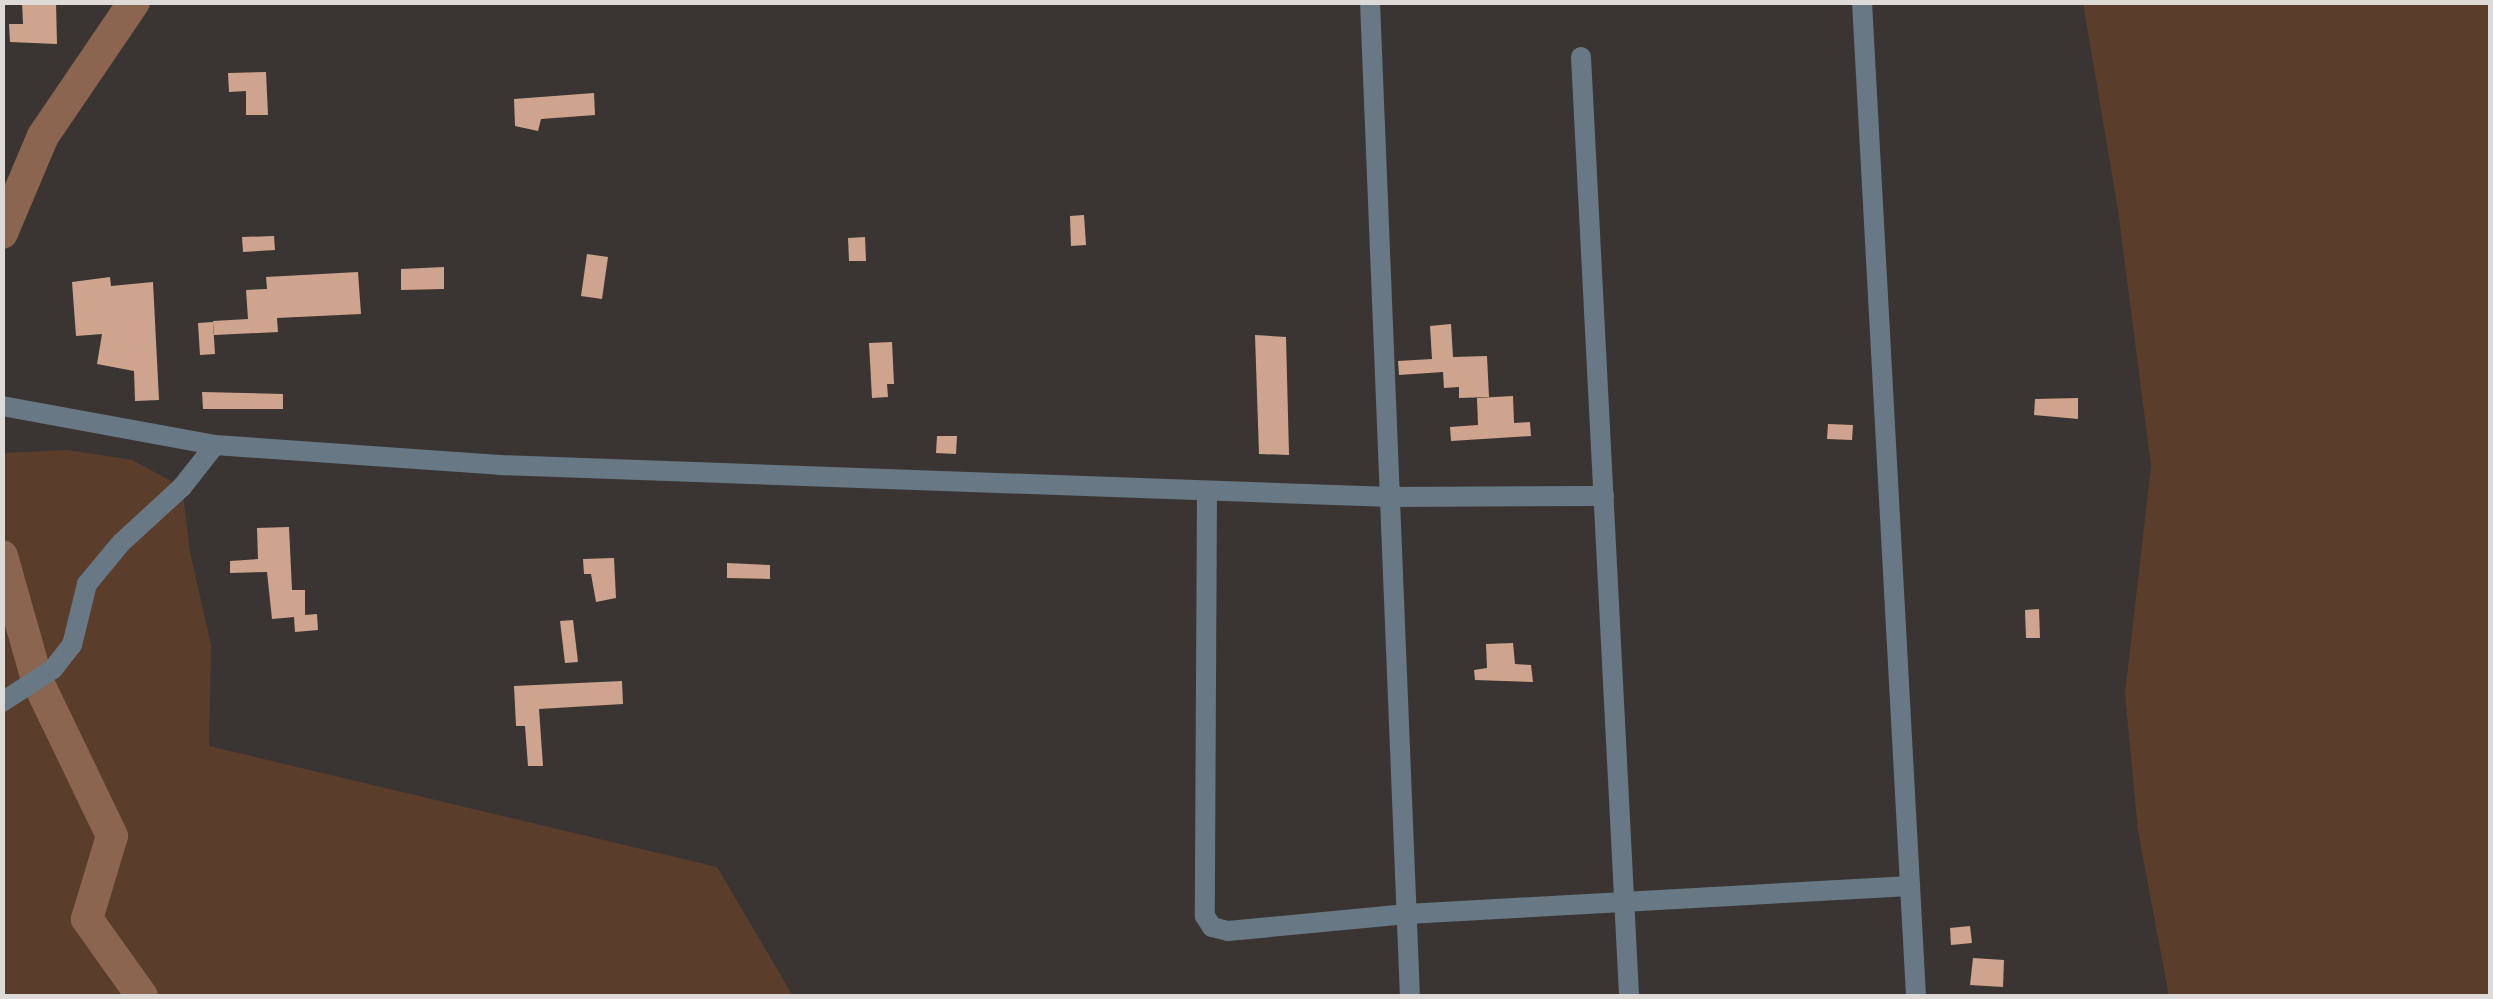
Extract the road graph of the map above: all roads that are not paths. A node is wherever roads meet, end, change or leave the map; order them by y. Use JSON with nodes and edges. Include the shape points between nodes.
{"nodes":[{"id":1,"x":1370,"y":2,"type":"edge"},
{"id":2,"x":1862,"y":2,"type":"edge"},
{"id":3,"x":1581,"y":57,"type":"dead end"},
{"id":4,"x":2,"y":406,"type":"edge"},
{"id":5,"x":215,"y":445,"type":"junction"},
{"id":6,"x":1206,"y":491,"type":"junction"},
{"id":7,"x":1604,"y":496,"type":"junction"},
{"id":8,"x":1390,"y":498,"type":"junction"},
{"id":9,"x":2,"y":702,"type":"edge"},
{"id":10,"x":1910,"y":886,"type":"junction"},
{"id":11,"x":1624,"y":902,"type":"junction"},
{"id":12,"x":1407,"y":914,"type":"junction"},
{"id":13,"x":1410,"y":996,"type":"edge"},
{"id":14,"x":1629,"y":996,"type":"edge"},
{"id":15,"x":1916,"y":996,"type":"edge"}],
"edges":[{"from":1,"to":8,"type":"street"},
{"from":2,"to":10,"type":"street"},
{"from":3,"to":7,"type":"street"},
{"from":4,"to":5,"type":"street"},
{"from":5,"to":6,"type":"street","via":[[499,464]]},
{"from":5,"to":9,"type":"street","via":[[87,584],[72,646],[53,669]]},
{"from":6,"to":8,"type":"street"},
{"from":6,"to":12,"type":"street","via":[[1204,916],[1212,927],[1228,931]]},
{"from":7,"to":8,"type":"street"},
{"from":7,"to":11,"type":"street"},
{"from":8,"to":12,"type":"street"},
{"from":10,"to":11,"type":"street"},
{"from":10,"to":15,"type":"street"},
{"from":11,"to":12,"type":"street"},
{"from":11,"to":14,"type":"street"},
{"from":12,"to":13,"type":"street"}]}
